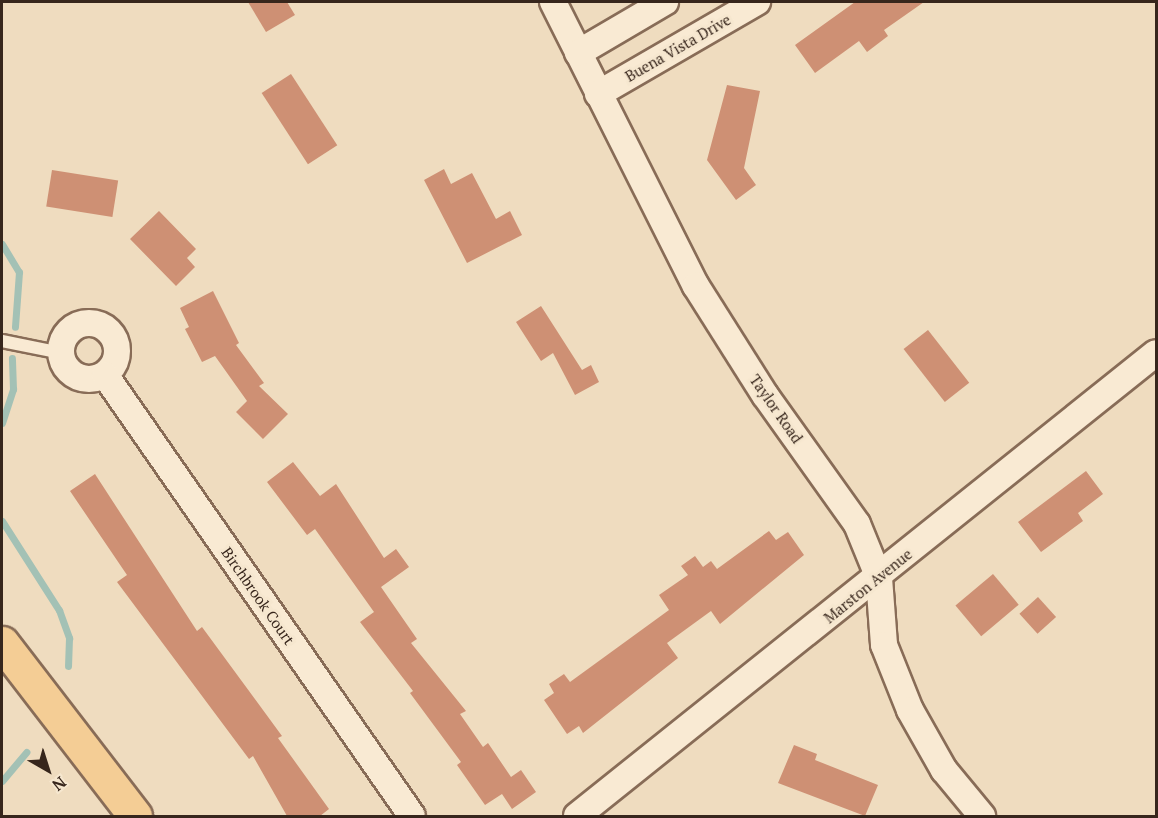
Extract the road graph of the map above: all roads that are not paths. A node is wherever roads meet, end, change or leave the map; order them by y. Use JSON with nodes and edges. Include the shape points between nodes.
{"nodes":[{"id":1,"x":553,"y":2,"type":"edge"},
{"id":2,"x":665,"y":2,"type":"edge"},
{"id":3,"x":757,"y":2,"type":"edge"},
{"id":4,"x":578,"y":53,"type":"junction"},
{"id":5,"x":598,"y":94,"type":"junction"},
{"id":6,"x":2,"y":341,"type":"edge"},
{"id":7,"x":61,"y":353,"type":"junction"},
{"id":8,"x":1156,"y":353,"type":"edge"},
{"id":9,"x":105,"y":375,"type":"junction"},
{"id":10,"x":879,"y":578,"type":"junction"},
{"id":11,"x":2,"y":643,"type":"edge"},
{"id":12,"x":135,"y":816,"type":"edge"},
{"id":13,"x":412,"y":816,"type":"edge"},
{"id":14,"x":577,"y":816,"type":"edge"},
{"id":15,"x":982,"y":816,"type":"edge"}],
"edges":[{"from":1,"to":4,"type":"street","name":"Taylor Road"},
{"from":2,"to":4,"type":"street"},
{"from":3,"to":5,"type":"street","name":"Buena Vista Drive"},
{"from":4,"to":5,"type":"street","name":"Taylor Road"},
{"from":5,"to":10,"type":"street","name":"Taylor Road","via":[[696,286],[765,395],[857,524]]},
{"from":6,"to":7,"type":"lane"},
{"from":7,"to":9,"type":"street","via":[[69,372],[82,379]]},
{"from":7,"to":9,"type":"street","via":[[67,332],[78,325],[101,325],[114,336],[118,348],[115,363]]},
{"from":8,"to":10,"type":"street","name":"Marston Avenue"},
{"from":9,"to":13,"type":"street","name":"Birchbrook Court"},
{"from":10,"to":14,"type":"street","name":"Marston Avenue"},
{"from":10,"to":15,"type":"street","name":"Taylor Road","via":[[884,645],[910,710],[944,770]]},
{"from":11,"to":12,"type":"main road"}]}
